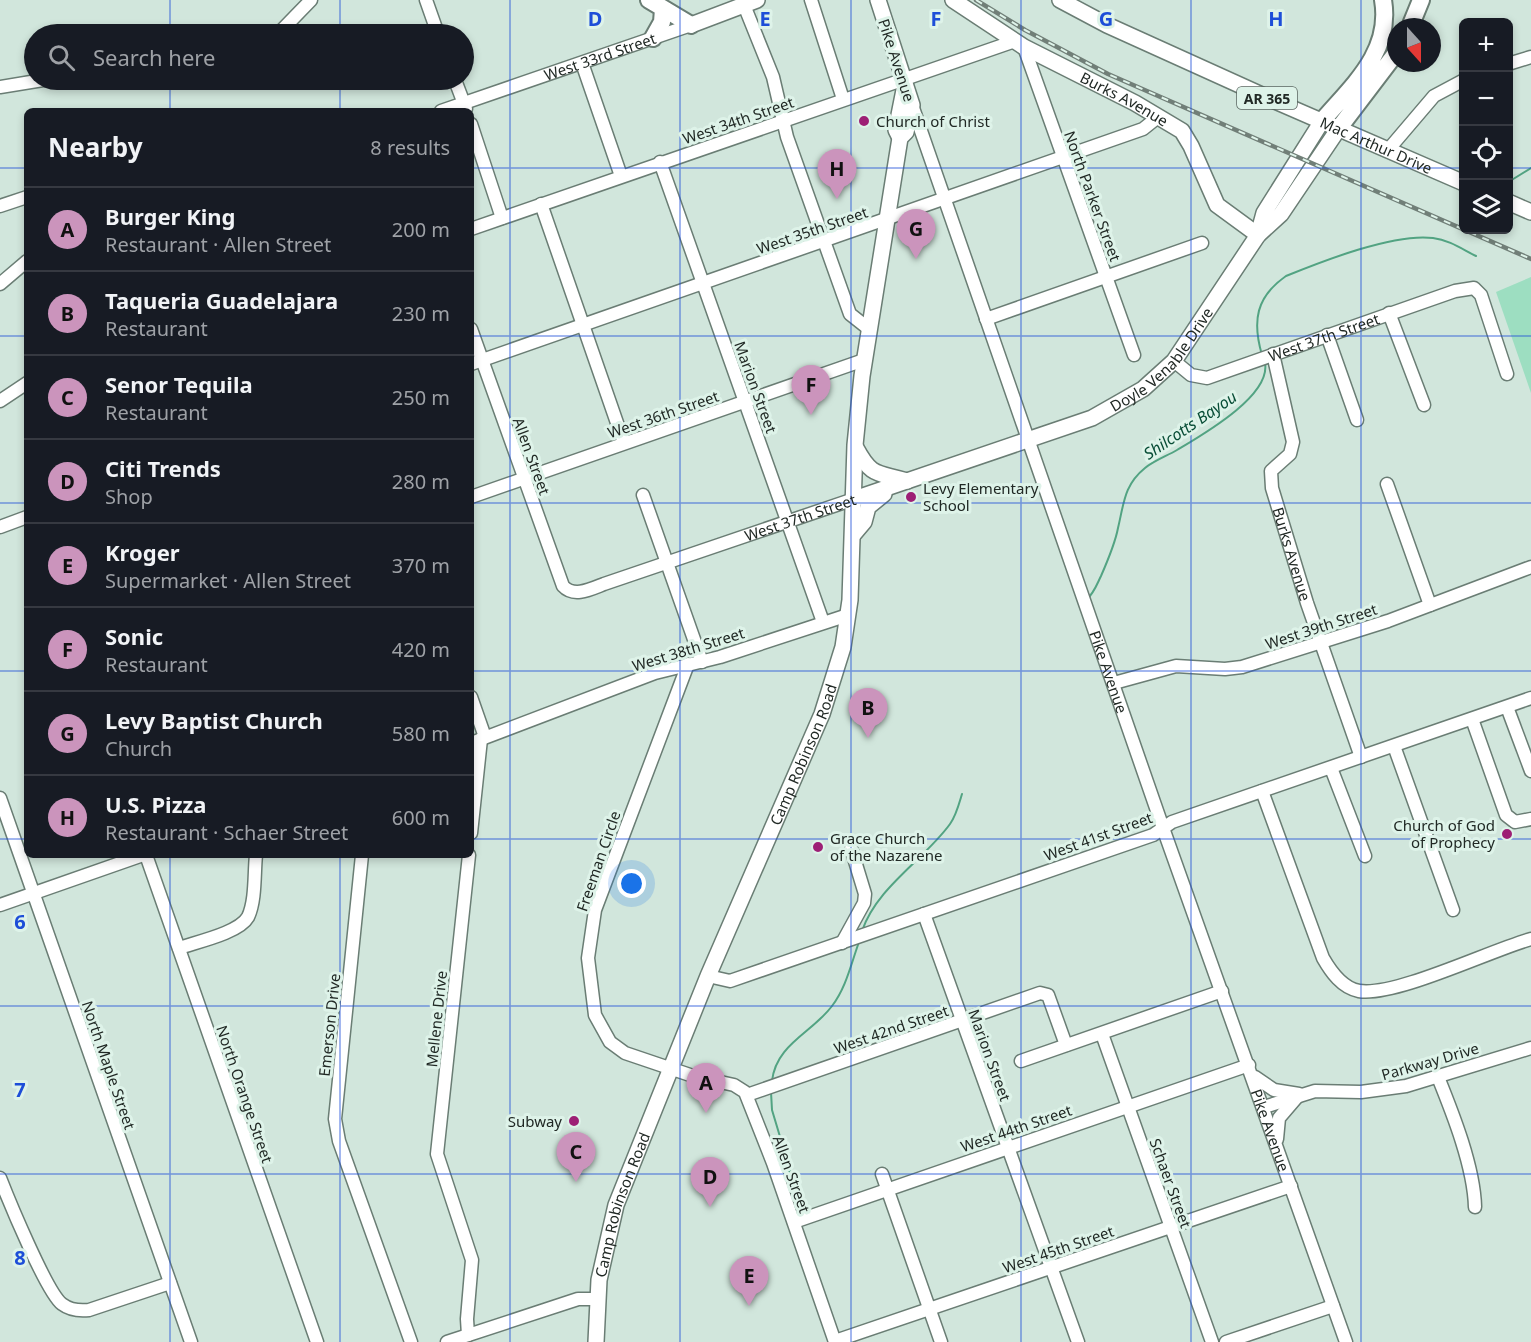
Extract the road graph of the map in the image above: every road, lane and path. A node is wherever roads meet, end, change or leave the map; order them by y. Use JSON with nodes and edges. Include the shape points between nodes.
{"nodes":[{"id":1,"x":311,"y":0,"type":"edge"},
{"id":2,"x":426,"y":0,"type":"edge"},
{"id":3,"x":811,"y":0,"type":"edge"},
{"id":4,"x":878,"y":0,"type":"edge"},
{"id":5,"x":953,"y":0,"type":"edge"},
{"id":6,"x":1060,"y":0,"type":"edge"},
{"id":7,"x":1383,"y":0,"type":"edge"},
{"id":8,"x":1420,"y":0,"type":"edge"},
{"id":9,"x":751,"y":2,"type":"edge"},
{"id":10,"x":656,"y":4,"type":"edge"},
{"id":11,"x":1413,"y":18,"type":"edge"},
{"id":12,"x":288,"y":24,"type":"edge"},
{"id":13,"x":434,"y":24,"type":"edge"},
{"id":14,"x":691,"y":26,"type":"junction"},
{"id":15,"x":653,"y":38,"type":"junction"},
{"id":16,"x":1019,"y":44,"type":"junction"},
{"id":17,"x":1531,"y":57,"type":"edge"},
{"id":18,"x":582,"y":63,"type":"junction"},
{"id":19,"x":1513,"y":63,"type":"edge"},
{"id":20,"x":1387,"y":65,"type":"edge"},
{"id":21,"x":904,"y":82,"type":"junction"},
{"id":22,"x":24,"y":83,"type":"edge"},
{"id":23,"x":1459,"y":83,"type":"edge"},
{"id":24,"x":0,"y":87,"type":"edge"},
{"id":25,"x":459,"y":90,"type":"edge"},
{"id":26,"x":843,"y":99,"type":"junction"},
{"id":27,"x":912,"y":105,"type":"junction"},
{"id":28,"x":465,"y":107,"type":"edge"},
{"id":29,"x":1158,"y":117,"type":"junction"},
{"id":30,"x":784,"y":120,"type":"junction"},
{"id":31,"x":1322,"y":121,"type":"junction"},
{"id":32,"x":1339,"y":128,"type":"junction"},
{"id":33,"x":474,"y":133,"type":"edge"},
{"id":34,"x":900,"y":138,"type":"junction"},
{"id":35,"x":1388,"y":150,"type":"junction"},
{"id":36,"x":1063,"y":157,"type":"junction"},
{"id":37,"x":660,"y":162,"type":"junction"},
{"id":38,"x":621,"y":176,"type":"junction"},
{"id":39,"x":1459,"y":181,"type":"edge"},
{"id":40,"x":24,"y":198,"type":"edge"},
{"id":41,"x":944,"y":200,"type":"junction"},
{"id":42,"x":541,"y":204,"type":"junction"},
{"id":43,"x":1513,"y":204,"type":"edge"},
{"id":44,"x":0,"y":206,"type":"edge"},
{"id":45,"x":1531,"y":212,"type":"edge"},
{"id":46,"x":502,"y":218,"type":"junction"},
{"id":47,"x":887,"y":220,"type":"junction"},
{"id":48,"x":474,"y":228,"type":"edge"},
{"id":49,"x":1258,"y":236,"type":"junction"},
{"id":50,"x":823,"y":242,"type":"junction"},
{"id":51,"x":1202,"y":243,"type":"dead end"},
{"id":52,"x":24,"y":264,"type":"edge"},
{"id":53,"x":1106,"y":276,"type":"junction"},
{"id":54,"x":703,"y":282,"type":"junction"},
{"id":55,"x":0,"y":284,"type":"edge"},
{"id":56,"x":1389,"y":313,"type":"junction"},
{"id":57,"x":986,"y":319,"type":"junction"},
{"id":58,"x":583,"y":325,"type":"junction"},
{"id":59,"x":869,"y":329,"type":"junction"},
{"id":60,"x":1327,"y":335,"type":"junction"},
{"id":61,"x":474,"y":346,"type":"edge"},
{"id":62,"x":1134,"y":355,"type":"dead end"},
{"id":63,"x":1267,"y":356,"type":"junction"},
{"id":64,"x":864,"y":360,"type":"junction"},
{"id":65,"x":1174,"y":361,"type":"junction"},
{"id":66,"x":477,"y":362,"type":"edge"},
{"id":67,"x":1507,"y":374,"type":"dead end"},
{"id":68,"x":24,"y":385,"type":"edge"},
{"id":69,"x":0,"y":401,"type":"edge"},
{"id":70,"x":746,"y":402,"type":"junction"},
{"id":71,"x":1424,"y":405,"type":"dead end"},
{"id":72,"x":1357,"y":420,"type":"dead end"},
{"id":73,"x":1029,"y":440,"type":"junction"},
{"id":74,"x":624,"y":443,"type":"junction"},
{"id":75,"x":855,"y":446,"type":"junction"},
{"id":76,"x":525,"y":478,"type":"junction"},
{"id":77,"x":900,"y":483,"type":"junction"},
{"id":78,"x":1387,"y":484,"type":"dead end"},
{"id":79,"x":643,"y":495,"type":"dead end"},
{"id":80,"x":474,"y":496,"type":"edge"},
{"id":81,"x":854,"y":499,"type":"junction"},
{"id":82,"x":24,"y":519,"type":"edge"},
{"id":83,"x":788,"y":521,"type":"junction"},
{"id":84,"x":0,"y":527,"type":"edge"},
{"id":85,"x":853,"y":535,"type":"junction"},
{"id":86,"x":667,"y":562,"type":"junction"},
{"id":87,"x":1531,"y":567,"type":"edge"},
{"id":88,"x":570,"y":592,"type":"joint"},
{"id":89,"x":1430,"y":604,"type":"junction"},
{"id":90,"x":848,"y":615,"type":"junction"},
{"id":91,"x":823,"y":622,"type":"junction"},
{"id":92,"x":1320,"y":641,"type":"junction"},
{"id":93,"x":702,"y":662,"type":"junction"},
{"id":94,"x":688,"y":664,"type":"junction"},
{"id":95,"x":1114,"y":683,"type":"junction"},
{"id":96,"x":1531,"y":698,"type":"edge"},
{"id":97,"x":1507,"y":707,"type":"junction"},
{"id":98,"x":474,"y":713,"type":"edge"},
{"id":99,"x":1472,"y":719,"type":"junction"},
{"id":100,"x":479,"y":740,"type":"edge"},
{"id":101,"x":1394,"y":746,"type":"junction"},
{"id":102,"x":1361,"y":757,"type":"junction"},
{"id":103,"x":1331,"y":768,"type":"junction"},
{"id":104,"x":1531,"y":771,"type":"edge"},
{"id":105,"x":1262,"y":790,"type":"junction"},
{"id":106,"x":0,"y":798,"type":"edge"},
{"id":107,"x":474,"y":798,"type":"edge"},
{"id":108,"x":1531,"y":819,"type":"edge"},
{"id":109,"x":1163,"y":828,"type":"junction"},
{"id":110,"x":851,"y":848,"type":"dead end"},
{"id":111,"x":1365,"y":856,"type":"dead end"},
{"id":112,"x":135,"y":858,"type":"edge"},
{"id":113,"x":145,"y":858,"type":"edge"},
{"id":114,"x":256,"y":858,"type":"edge"},
{"id":115,"x":362,"y":858,"type":"edge"},
{"id":116,"x":469,"y":858,"type":"edge"},
{"id":117,"x":33,"y":894,"type":"junction"},
{"id":118,"x":0,"y":905,"type":"edge"},
{"id":119,"x":1453,"y":910,"type":"dead end"},
{"id":120,"x":924,"y":914,"type":"junction"},
{"id":121,"x":1531,"y":939,"type":"edge"},
{"id":122,"x":846,"y":942,"type":"junction"},
{"id":123,"x":179,"y":948,"type":"junction"},
{"id":124,"x":708,"y":976,"type":"junction"},
{"id":125,"x":1222,"y":991,"type":"junction"},
{"id":126,"x":962,"y":1021,"type":"junction"},
{"id":127,"x":1102,"y":1035,"type":"junction"},
{"id":128,"x":1066,"y":1045,"type":"junction"},
{"id":129,"x":1531,"y":1048,"type":"edge"},
{"id":130,"x":1021,"y":1061,"type":"dead end"},
{"id":131,"x":670,"y":1068,"type":"junction"},
{"id":132,"x":1251,"y":1070,"type":"junction"},
{"id":133,"x":1438,"y":1077,"type":"junction"},
{"id":134,"x":747,"y":1095,"type":"junction"},
{"id":135,"x":1300,"y":1095,"type":"junction"},
{"id":136,"x":1127,"y":1106,"type":"junction"},
{"id":137,"x":1264,"y":1107,"type":"junction"},
{"id":138,"x":1277,"y":1145,"type":"junction"},
{"id":139,"x":1007,"y":1147,"type":"junction"},
{"id":140,"x":882,"y":1174,"type":"dead end"},
{"id":141,"x":0,"y":1178,"type":"edge"},
{"id":142,"x":1291,"y":1186,"type":"junction"},
{"id":143,"x":887,"y":1189,"type":"junction"},
{"id":144,"x":1474,"y":1207,"type":"dead end"},
{"id":145,"x":794,"y":1222,"type":"junction"},
{"id":146,"x":1171,"y":1227,"type":"junction"},
{"id":147,"x":1051,"y":1267,"type":"junction"},
{"id":148,"x":170,"y":1283,"type":"junction"},
{"id":149,"x":598,"y":1299,"type":"junction"},
{"id":150,"x":1333,"y":1306,"type":"junction"},
{"id":151,"x":929,"y":1308,"type":"junction"},
{"id":152,"x":468,"y":1335,"type":"junction"},
{"id":153,"x":835,"y":1341,"type":"edge"},
{"id":154,"x":190,"y":1342,"type":"edge"},
{"id":155,"x":317,"y":1342,"type":"edge"},
{"id":156,"x":411,"y":1342,"type":"edge"},
{"id":157,"x":447,"y":1342,"type":"edge"},
{"id":158,"x":596,"y":1342,"type":"edge"},
{"id":159,"x":941,"y":1342,"type":"edge"},
{"id":160,"x":1078,"y":1342,"type":"edge"},
{"id":161,"x":1212,"y":1342,"type":"edge"},
{"id":162,"x":1226,"y":1342,"type":"edge"},
{"id":163,"x":1346,"y":1342,"type":"edge"}],
"edges":[{"from":1,"to":12,"type":"street"},
{"from":2,"to":13,"type":"street"},
{"from":3,"to":26,"type":"street"},
{"from":4,"to":21,"type":"main road","name":"Pike Avenue"},
{"from":5,"to":16,"type":"main road","name":"Burks Avenue"},
{"from":6,"to":31,"type":"main road","name":"Mac Arthur Drive","number":"AR 365"},
{"from":7,"to":31,"type":"highway","via":[[1385,24],[1378,51],[1370,66]]},
{"from":8,"to":11,"type":"highway"},
{"from":9,"to":14,"type":"main road","name":"West 33rd Street"},
{"from":9,"to":30,"type":"street"},
{"from":10,"to":14,"type":"highway"},
{"from":10,"to":15,"type":"highway","via":[[662,22]]},
{"from":14,"to":15,"type":"street","name":"West 33rd Street"},
{"from":15,"to":18,"type":"street","name":"West 33rd Street"},
{"from":16,"to":21,"type":"street","name":"West 34th Street"},
{"from":16,"to":29,"type":"main road","name":"Burks Avenue"},
{"from":16,"to":36,"type":"street","name":"North Parker Street"},
{"from":17,"to":19,"type":"street"},
{"from":18,"to":28,"type":"street","name":"West 33rd Street"},
{"from":18,"to":38,"type":"street"},
{"from":20,"to":32,"type":"highway"},
{"from":21,"to":26,"type":"street","name":"West 34th Street"},
{"from":21,"to":27,"type":"main road","name":"Pike Avenue"},
{"from":21,"to":34,"type":"main road","name":"Camp Robinson Road","via":[[896,130]]},
{"from":22,"to":24,"type":"street"},
{"from":23,"to":35,"type":"street","via":[[1434,96]]},
{"from":25,"to":28,"type":"street"},
{"from":26,"to":30,"type":"street","name":"West 34th Street"},
{"from":27,"to":34,"type":"main road","name":"Camp Robinson Road","via":[[906,132]]},
{"from":27,"to":41,"type":"street","name":"Pike Avenue"},
{"from":29,"to":36,"type":"street","name":"West 35th Street","via":[[1143,129]]},
{"from":29,"to":49,"type":"main road","name":"Burks Avenue","via":[[1187,137],[1216,205]]},
{"from":30,"to":37,"type":"street","name":"West 34th Street"},
{"from":30,"to":50,"type":"street"},
{"from":31,"to":32,"type":"main road","name":"Mac Arthur Drive","number":"AR 365"},
{"from":31,"to":49,"type":"main road","name":"Doyle Venable Drive","via":[[1264,213]]},
{"from":32,"to":35,"type":"main road","name":"Mac Arthur Drive","number":"AR 365"},
{"from":32,"to":49,"type":"main road","name":"Doyle Venable Drive","via":[[1281,214]]},
{"from":33,"to":46,"type":"street"},
{"from":34,"to":47,"type":"main road","name":"Camp Robinson Road"},
{"from":35,"to":39,"type":"main road","name":"Mac Arthur Drive","number":"AR 365"},
{"from":36,"to":41,"type":"street","name":"West 35th Street"},
{"from":36,"to":53,"type":"street","name":"North Parker Street"},
{"from":37,"to":38,"type":"street","name":"West 34th Street"},
{"from":37,"to":54,"type":"street","name":"Marion Street"},
{"from":38,"to":42,"type":"street","name":"West 34th Street"},
{"from":40,"to":44,"type":"street"},
{"from":41,"to":47,"type":"street","name":"West 35th Street"},
{"from":41,"to":57,"type":"street","name":"Pike Avenue"},
{"from":42,"to":46,"type":"street","name":"West 34th Street"},
{"from":42,"to":58,"type":"street"},
{"from":43,"to":45,"type":"main road"},
{"from":46,"to":48,"type":"street","name":"West 34th Street"},
{"from":47,"to":50,"type":"street","name":"West 35th Street"},
{"from":47,"to":59,"type":"main road","name":"Camp Robinson Road"},
{"from":49,"to":65,"type":"main road","name":"Doyle Venable Drive"},
{"from":50,"to":54,"type":"street","name":"West 35th Street"},
{"from":50,"to":59,"type":"street","via":[[850,314]]},
{"from":51,"to":53,"type":"street"},
{"from":52,"to":55,"type":"street"},
{"from":53,"to":57,"type":"street"},
{"from":53,"to":62,"type":"street","name":"North Parker Street"},
{"from":54,"to":58,"type":"street","name":"West 35th Street"},
{"from":54,"to":70,"type":"street","name":"Marion Street"},
{"from":56,"to":60,"type":"street","name":"West 37th Street"},
{"from":56,"to":67,"type":"street","name":"West 37th Street","via":[[1455,291],[1477,290]]},
{"from":56,"to":71,"type":"street"},
{"from":57,"to":73,"type":"street","name":"Pike Avenue"},
{"from":58,"to":66,"type":"street","name":"West 35th Street"},
{"from":58,"to":74,"type":"street"},
{"from":59,"to":64,"type":"main road","name":"Camp Robinson Road"},
{"from":60,"to":63,"type":"street","name":"West 37th Street"},
{"from":60,"to":72,"type":"street"},
{"from":61,"to":66,"type":"street","name":"Allen Street"},
{"from":63,"to":65,"type":"street","name":"West 37th Street","via":[[1207,378],[1191,375]]},
{"from":63,"to":92,"type":"street","name":"Burks Avenue","via":[[1293,442],[1290,454],[1271,471],[1270,478]]},
{"from":64,"to":70,"type":"street","name":"West 36th Street"},
{"from":64,"to":75,"type":"main road","name":"Camp Robinson Road"},
{"from":65,"to":73,"type":"main road","name":"Doyle Venable Drive","via":[[1143,389],[1109,410]]},
{"from":66,"to":76,"type":"street","name":"Allen Street"},
{"from":68,"to":69,"type":"street"},
{"from":70,"to":74,"type":"street","name":"West 36th Street"},
{"from":70,"to":83,"type":"street","name":"Marion Street"},
{"from":73,"to":77,"type":"main road","name":"West 37th Street"},
{"from":73,"to":95,"type":"street","name":"Pike Avenue"},
{"from":74,"to":76,"type":"street","name":"West 36th Street"},
{"from":75,"to":77,"type":"main road","via":[[868,469]]},
{"from":75,"to":81,"type":"main road","name":"Camp Robinson Road"},
{"from":76,"to":80,"type":"street","name":"West 36th Street"},
{"from":76,"to":88,"type":"street","name":"Allen Street","via":[[563,586]]},
{"from":77,"to":81,"type":"main road","name":"West 37th Street"},
{"from":77,"to":85,"type":"main road","via":[[868,507],[864,522]]},
{"from":78,"to":89,"type":"street"},
{"from":79,"to":86,"type":"street"},
{"from":81,"to":83,"type":"street","name":"West 37th Street"},
{"from":81,"to":85,"type":"main road","name":"Camp Robinson Road"},
{"from":82,"to":84,"type":"street"},
{"from":83,"to":86,"type":"street","name":"West 37th Street"},
{"from":83,"to":91,"type":"street","name":"Marion Street"},
{"from":85,"to":90,"type":"main road","name":"Camp Robinson Road"},
{"from":86,"to":88,"type":"street","name":"West 37th Street"},
{"from":86,"to":93,"type":"street"},
{"from":87,"to":89,"type":"street","name":"West 39th Street"},
{"from":89,"to":92,"type":"street","name":"West 39th Street"},
{"from":90,"to":91,"type":"street","name":"West 38th Street"},
{"from":90,"to":124,"type":"main road","name":"Camp Robinson Road","via":[[840,662],[822,714]]},
{"from":91,"to":93,"type":"street","name":"West 38th Street"},
{"from":92,"to":95,"type":"street","name":"West 39th Street","via":[[1242,668],[1176,666]]},
{"from":92,"to":102,"type":"street","name":"Burks Avenue"},
{"from":93,"to":94,"type":"street","name":"West 38th Street"},
{"from":94,"to":100,"type":"street","name":"West 38th Street"},
{"from":94,"to":131,"type":"street","name":"Freeman Circle","via":[[601,890],[588,958],[595,1015],[602,1033],[625,1053]]},
{"from":95,"to":109,"type":"street","name":"Pike Avenue"},
{"from":96,"to":97,"type":"street","name":"West 41st Street"},
{"from":97,"to":99,"type":"street","name":"West 41st Street"},
{"from":97,"to":104,"type":"street"},
{"from":98,"to":100,"type":"street"},
{"from":99,"to":101,"type":"street","name":"West 41st Street"},
{"from":99,"to":108,"type":"street","via":[[1506,815],[1515,822]]},
{"from":100,"to":107,"type":"street"},
{"from":101,"to":102,"type":"street","name":"West 41st Street"},
{"from":101,"to":119,"type":"street"},
{"from":102,"to":103,"type":"street","name":"West 41st Street"},
{"from":103,"to":105,"type":"street","name":"West 41st Street"},
{"from":103,"to":111,"type":"street"},
{"from":105,"to":109,"type":"street","name":"West 41st Street"},
{"from":105,"to":121,"type":"street","via":[[1323,958],[1336,977],[1352,989],[1391,988]]},
{"from":106,"to":117,"type":"street","name":"North Maple Street"},
{"from":109,"to":120,"type":"street","name":"West 41st Street","via":[[1153,835]]},
{"from":109,"to":125,"type":"street","name":"Pike Avenue"},
{"from":110,"to":122,"type":"street","via":[[865,894]]},
{"from":112,"to":117,"type":"street"},
{"from":113,"to":123,"type":"street","name":"North Orange Street"},
{"from":114,"to":123,"type":"street","via":[[246,920],[238,927]]},
{"from":115,"to":156,"type":"street","name":"Emerson Drive","via":[[335,1119]]},
{"from":116,"to":152,"type":"street","name":"Mellene Drive","via":[[437,1154],[472,1260]]},
{"from":117,"to":118,"type":"street"},
{"from":117,"to":148,"type":"street","name":"North Maple Street"},
{"from":120,"to":122,"type":"street","name":"West 41st Street"},
{"from":120,"to":126,"type":"street","name":"Marion Street"},
{"from":122,"to":124,"type":"street","name":"West 41st Street","via":[[730,981]]},
{"from":123,"to":155,"type":"street","name":"North Orange Street"},
{"from":124,"to":131,"type":"main road","name":"Camp Robinson Road"},
{"from":125,"to":127,"type":"street"},
{"from":125,"to":132,"type":"street","name":"Pike Avenue"},
{"from":126,"to":128,"type":"street","name":"West 42nd Street","via":[[1046,994]]},
{"from":126,"to":134,"type":"street","name":"West 42nd Street"},
{"from":126,"to":139,"type":"street","name":"Marion Street"},
{"from":127,"to":128,"type":"street"},
{"from":127,"to":136,"type":"street","name":"Schaer Street"},
{"from":128,"to":130,"type":"street"},
{"from":129,"to":133,"type":"street","name":"Parkway Drive"},
{"from":131,"to":134,"type":"street","via":[[734,1085]]},
{"from":131,"to":149,"type":"main road","name":"Camp Robinson Road","via":[[616,1205],[603,1253]]},
{"from":132,"to":135,"type":"street","name":"Parkway Drive","via":[[1274,1090]]},
{"from":132,"to":136,"type":"street","name":"West 44th Street"},
{"from":132,"to":137,"type":"street","name":"Pike Avenue"},
{"from":133,"to":135,"type":"street","name":"Parkway Drive","via":[[1377,1091],[1316,1091]]},
{"from":133,"to":144,"type":"street","via":[[1474,1192]]},
{"from":134,"to":145,"type":"street","name":"Allen Street"},
{"from":135,"to":137,"type":"street","name":"Parkway Drive"},
{"from":135,"to":138,"type":"street","via":[[1279,1118]]},
{"from":136,"to":139,"type":"street","name":"West 44th Street"},
{"from":136,"to":146,"type":"street","name":"Schaer Street"},
{"from":137,"to":138,"type":"street","name":"Pike Avenue"},
{"from":138,"to":142,"type":"street","name":"Pike Avenue"},
{"from":139,"to":143,"type":"street","name":"West 44th Street"},
{"from":139,"to":147,"type":"street","name":"Marion Street"},
{"from":140,"to":143,"type":"street"},
{"from":141,"to":148,"type":"street","via":[[37,1261],[62,1304],[79,1311],[89,1310]]},
{"from":142,"to":146,"type":"street","name":"West 45th Street"},
{"from":142,"to":150,"type":"street","name":"Pike Avenue"},
{"from":143,"to":145,"type":"street","name":"West 44th Street"},
{"from":143,"to":151,"type":"street"},
{"from":145,"to":153,"type":"street","name":"Allen Street"},
{"from":146,"to":147,"type":"street","name":"West 45th Street"},
{"from":146,"to":161,"type":"street","name":"Schaer Street"},
{"from":147,"to":151,"type":"street","name":"West 45th Street"},
{"from":147,"to":160,"type":"street","name":"Marion Street"},
{"from":148,"to":154,"type":"street","name":"North Maple Street"},
{"from":149,"to":152,"type":"street","via":[[579,1299]]},
{"from":149,"to":158,"type":"main road","name":"Camp Robinson Road"},
{"from":150,"to":162,"type":"street"},
{"from":150,"to":163,"type":"street","name":"Pike Avenue"},
{"from":151,"to":153,"type":"street","name":"West 45th Street"},
{"from":151,"to":159,"type":"street"},
{"from":152,"to":157,"type":"street"}]}
